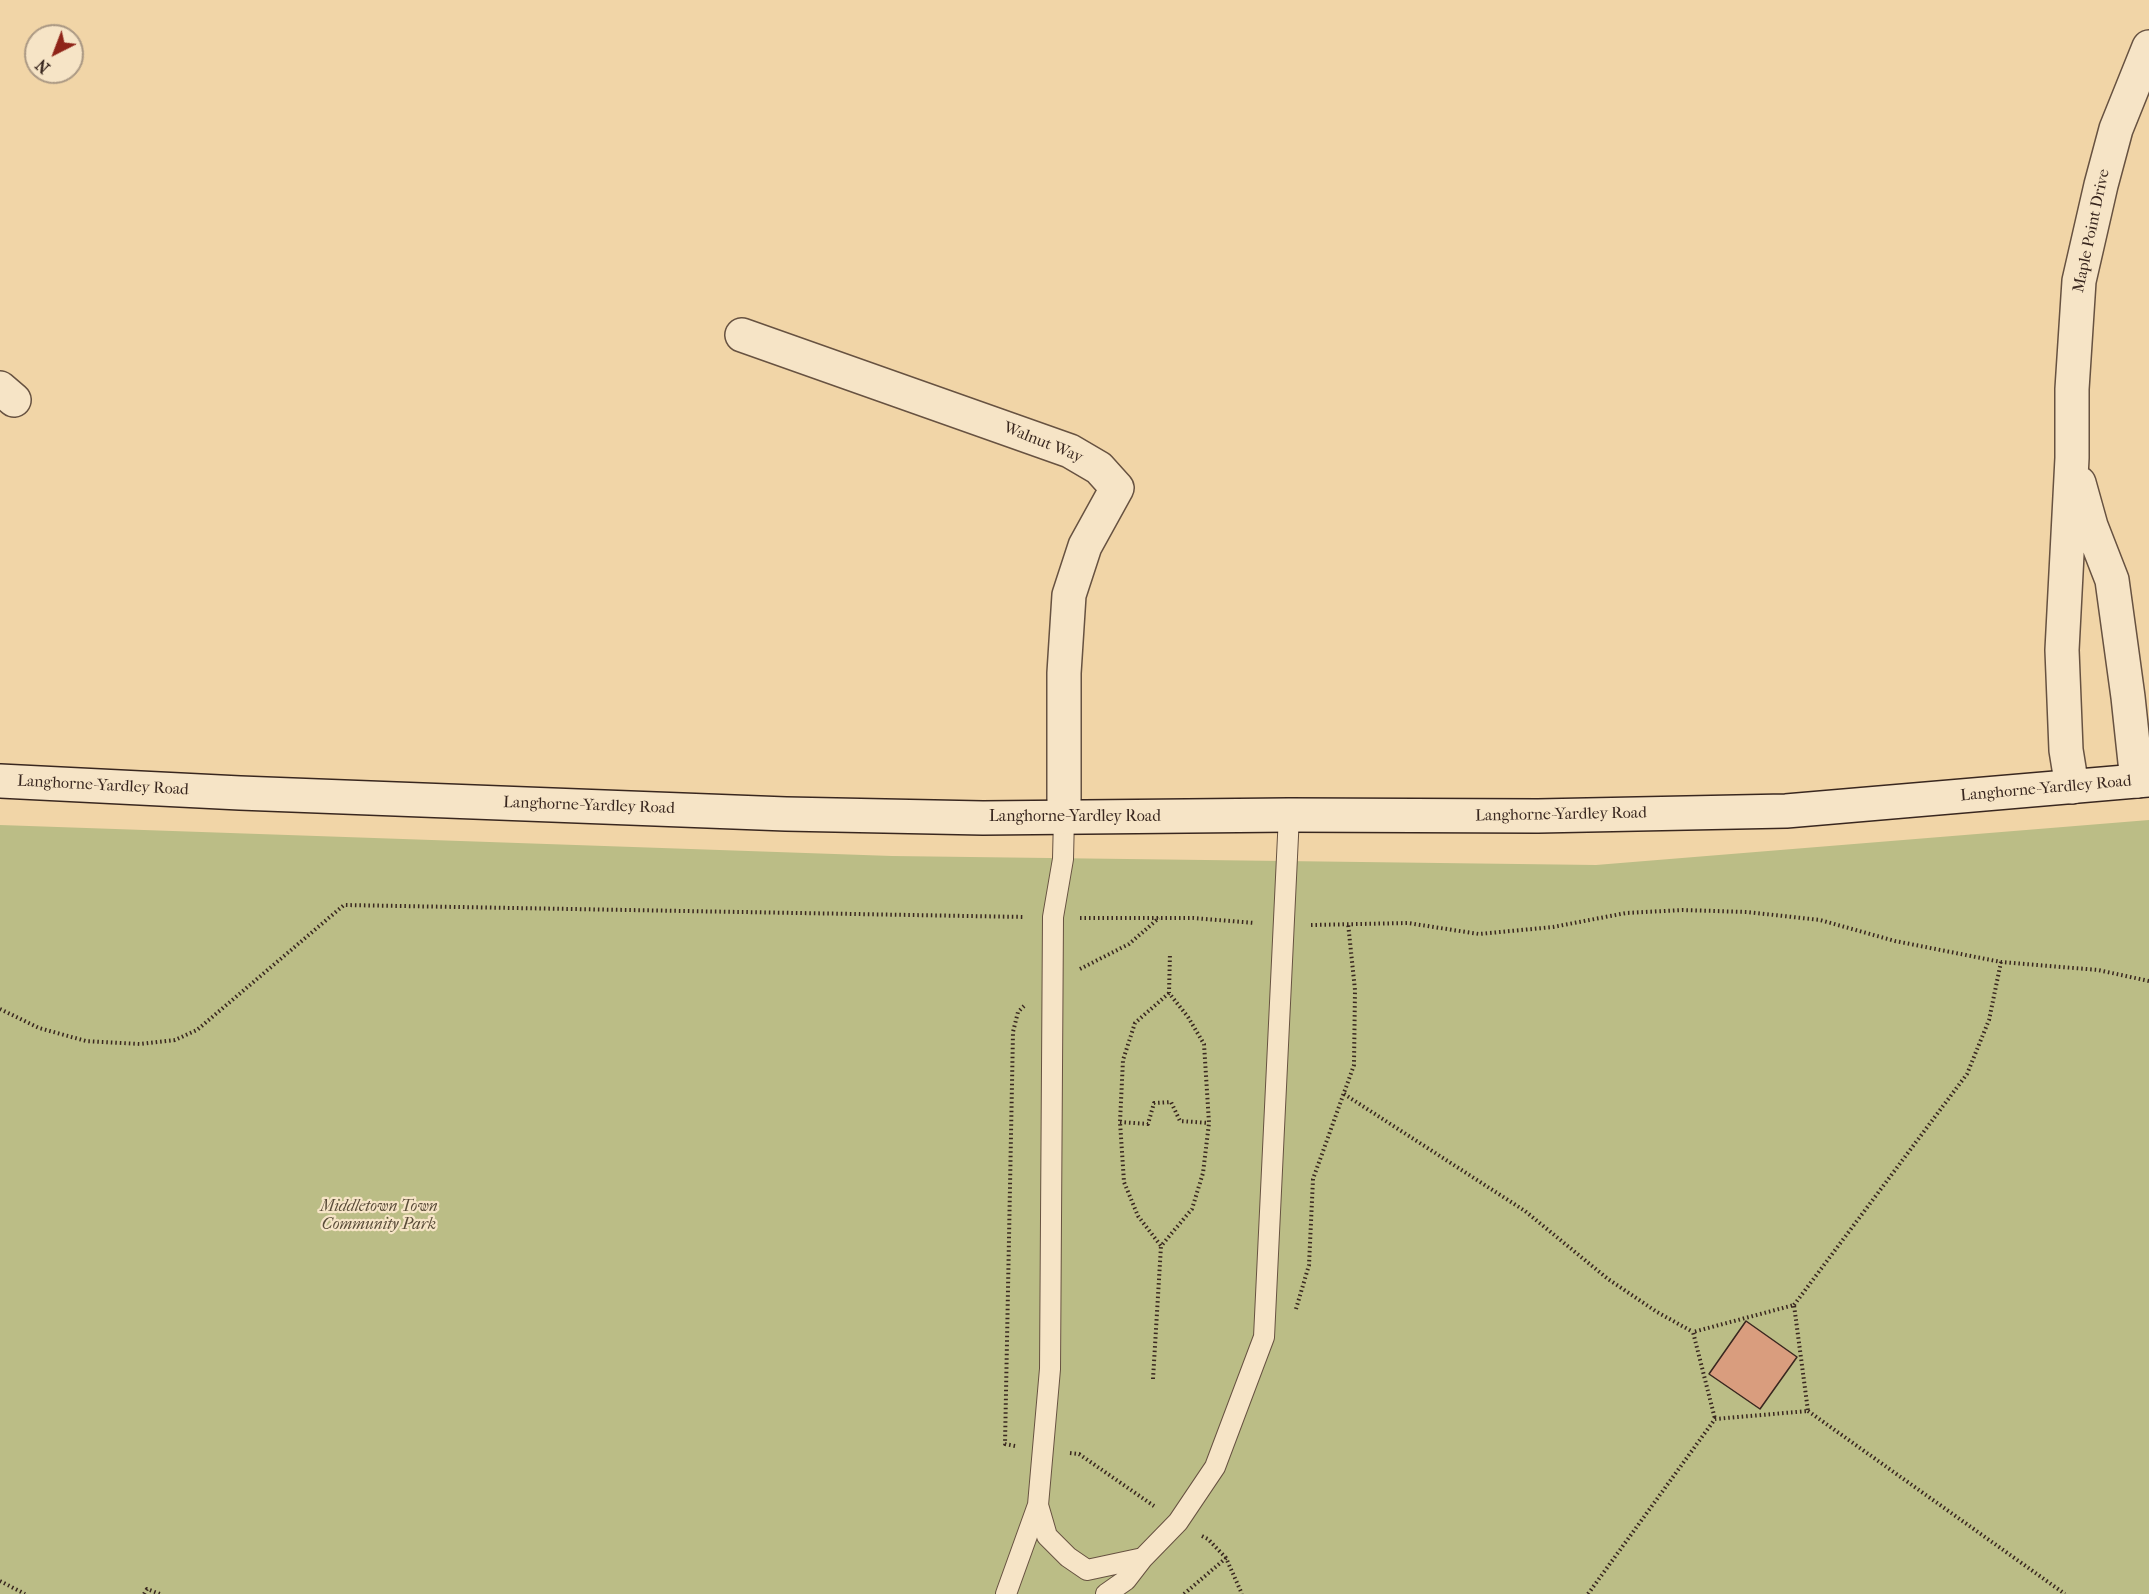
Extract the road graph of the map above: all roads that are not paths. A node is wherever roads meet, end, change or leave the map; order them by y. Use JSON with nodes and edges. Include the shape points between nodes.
{"nodes":[{"id":1,"x":2149,"y":48,"type":"edge"},
{"id":2,"x":742,"y":335,"type":"dead end"},
{"id":3,"x":2072,"y":458,"type":"junction"},
{"id":4,"x":0,"y":781,"type":"edge"},
{"id":5,"x":2143,"y":781,"type":"edge"},
{"id":6,"x":2072,"y":787,"type":"junction"},
{"id":7,"x":1289,"y":815,"type":"junction"},
{"id":8,"x":1064,"y":818,"type":"junction"},
{"id":9,"x":1038,"y":1505,"type":"junction"},
{"id":10,"x":1143,"y":1558,"type":"junction"},
{"id":11,"x":1006,"y":1594,"type":"edge"},
{"id":12,"x":1106,"y":1594,"type":"edge"}],
"edges":[{"from":1,"to":3,"type":"main road","name":"Maple Point Drive","via":[[2116,129],[2079,280]]},
{"from":2,"to":8,"type":"main road","name":"Walnut Way","via":[[1070,451],[1100,468],[1117,488],[1085,546],[1069,595],[1064,673]]},
{"from":3,"to":5,"type":"main road","name":"Maple Point Drive","via":[[2091,526],[2112,580]]},
{"from":3,"to":6,"type":"main road","name":"Maple Point Drive","via":[[2062,650],[2066,750]]},
{"from":4,"to":8,"type":"main road","name":"Langhorne-Yardley Road","via":[[786,814]]},
{"from":5,"to":6,"type":"main road","name":"Langhorne-Yardley Road"},
{"from":6,"to":7,"type":"main road","name":"Langhorne-Yardley Road","via":[[1786,811],[1538,816]]},
{"from":7,"to":8,"type":"main road","name":"Langhorne-Yardley Road"},
{"from":7,"to":10,"type":"lane","via":[[1264,1337],[1215,1467],[1179,1522]]},
{"from":8,"to":9,"type":"lane","via":[[1063,859],[1053,917],[1050,1369]]},
{"from":9,"to":10,"type":"lane","via":[[1047,1536],[1087,1570]]},
{"from":9,"to":11,"type":"lane"},
{"from":10,"to":12,"type":"lane","via":[[1126,1580]]}]}
